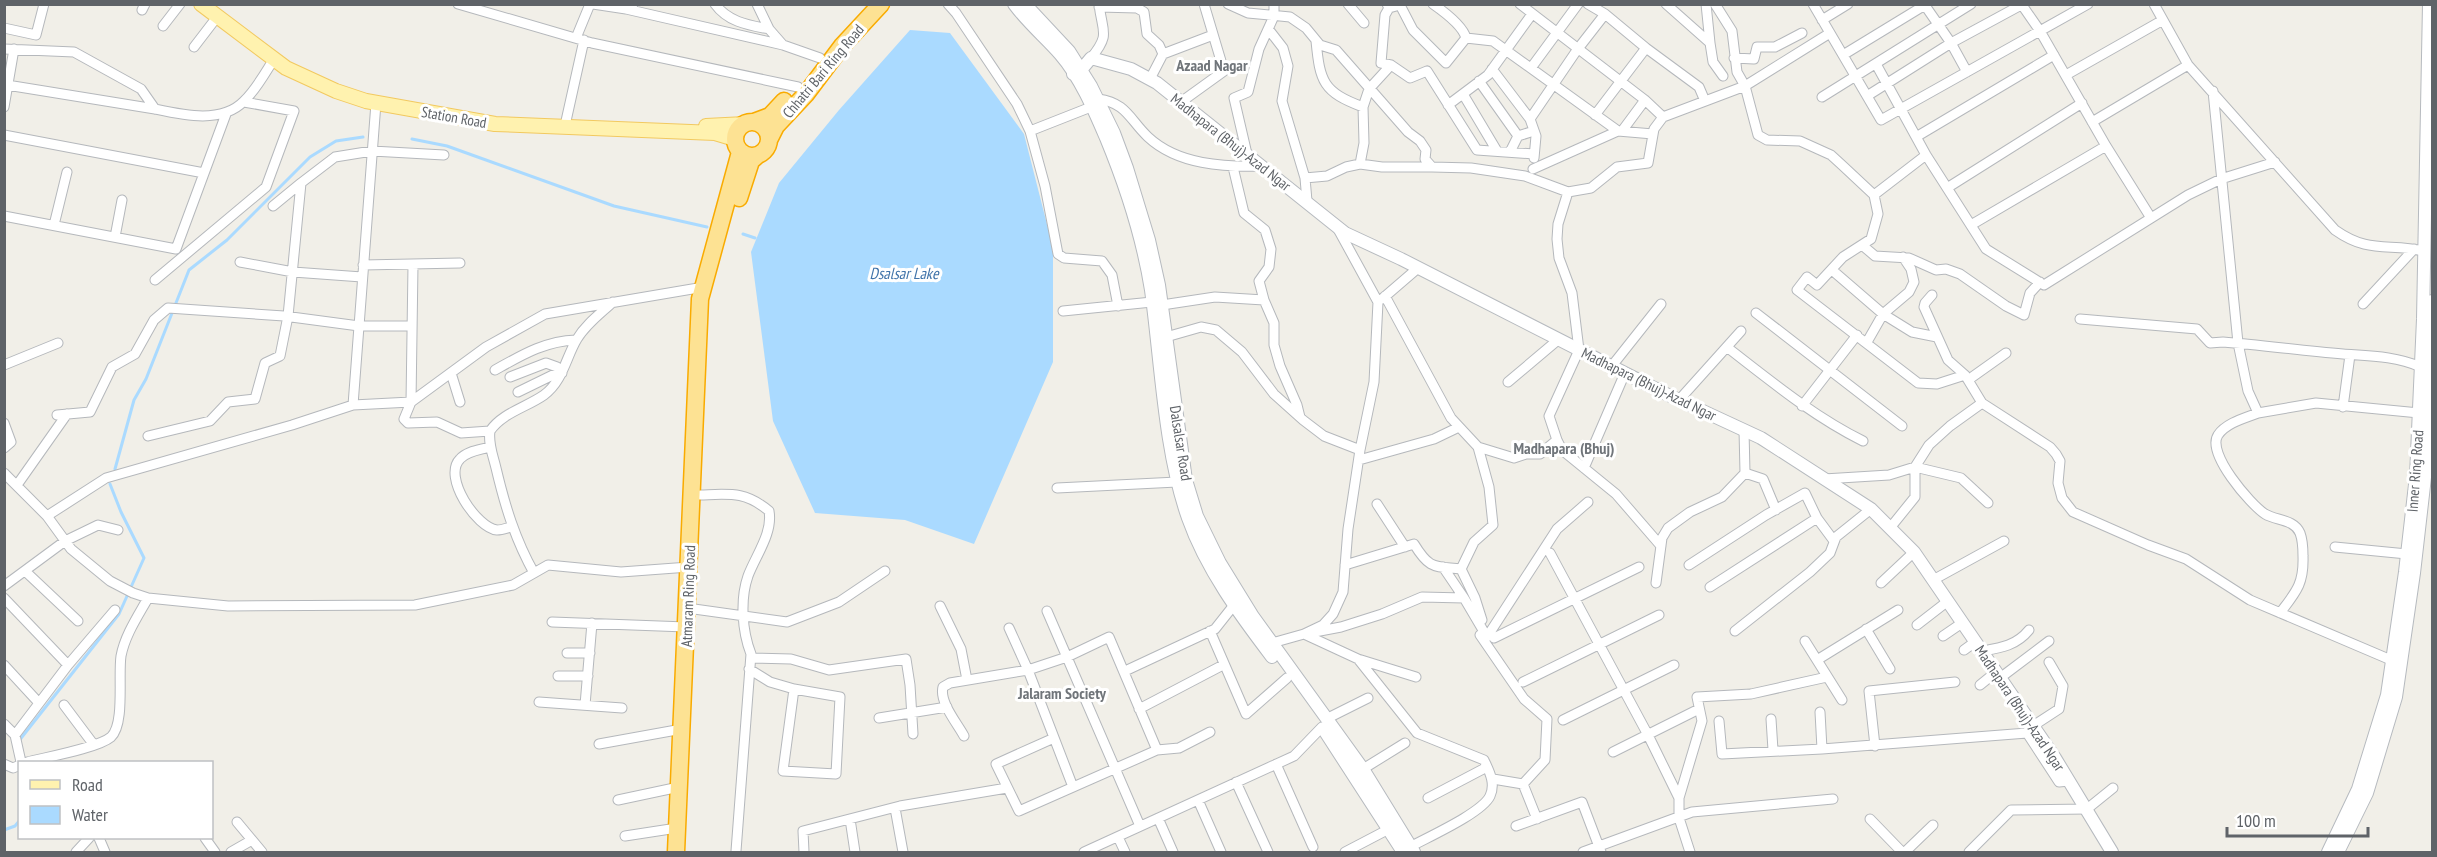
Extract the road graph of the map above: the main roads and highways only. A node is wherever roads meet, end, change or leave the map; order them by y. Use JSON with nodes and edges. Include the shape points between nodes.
{"nodes":[{"id":1,"x":201,"y":4,"type":"edge"},
{"id":2,"x":867,"y":4,"type":"edge"},
{"id":3,"x":881,"y":4,"type":"edge"},
{"id":4,"x":215,"y":11,"type":"edge"},
{"id":5,"x":749,"y":123,"type":"junction"},
{"id":6,"x":769,"y":140,"type":"junction"},
{"id":7,"x":737,"y":145,"type":"junction"},
{"id":8,"x":758,"y":155,"type":"junction"},
{"id":9,"x":699,"y":340,"type":"junction"},
{"id":10,"x":676,"y":852,"type":"edge"}],
"edges":[{"from":1,"to":4,"type":"main road","name":"Station Road"},
{"from":2,"to":5,"type":"highway","name":"Chhatri Bari Ring Road","via":[[770,116]]},
{"from":3,"to":6,"type":"highway","name":"Chhatri Bari Ring Road","via":[[776,126]]},
{"from":4,"to":5,"type":"main road","name":"Station Road","via":[[289,62],[358,91],[496,117],[714,126]]},
{"from":4,"to":7,"type":"main road","name":"Station Road","via":[[285,68],[336,91],[376,103],[495,124],[715,133]]},
{"from":5,"to":6,"type":"highway","via":[[766,130]]},
{"from":5,"to":7,"type":"highway","via":[[738,130]]},
{"from":6,"to":8,"type":"highway"},
{"from":7,"to":8,"type":"highway","via":[[749,156]]},
{"from":7,"to":9,"type":"highway","name":"Atmaram Ring Road","via":[[700,299]]},
{"from":8,"to":9,"type":"highway","name":"Atmaram Ring Road","via":[[752,161],[705,295]]},
{"from":9,"to":10,"type":"highway","name":"Atmaram Ring Road"}]}
